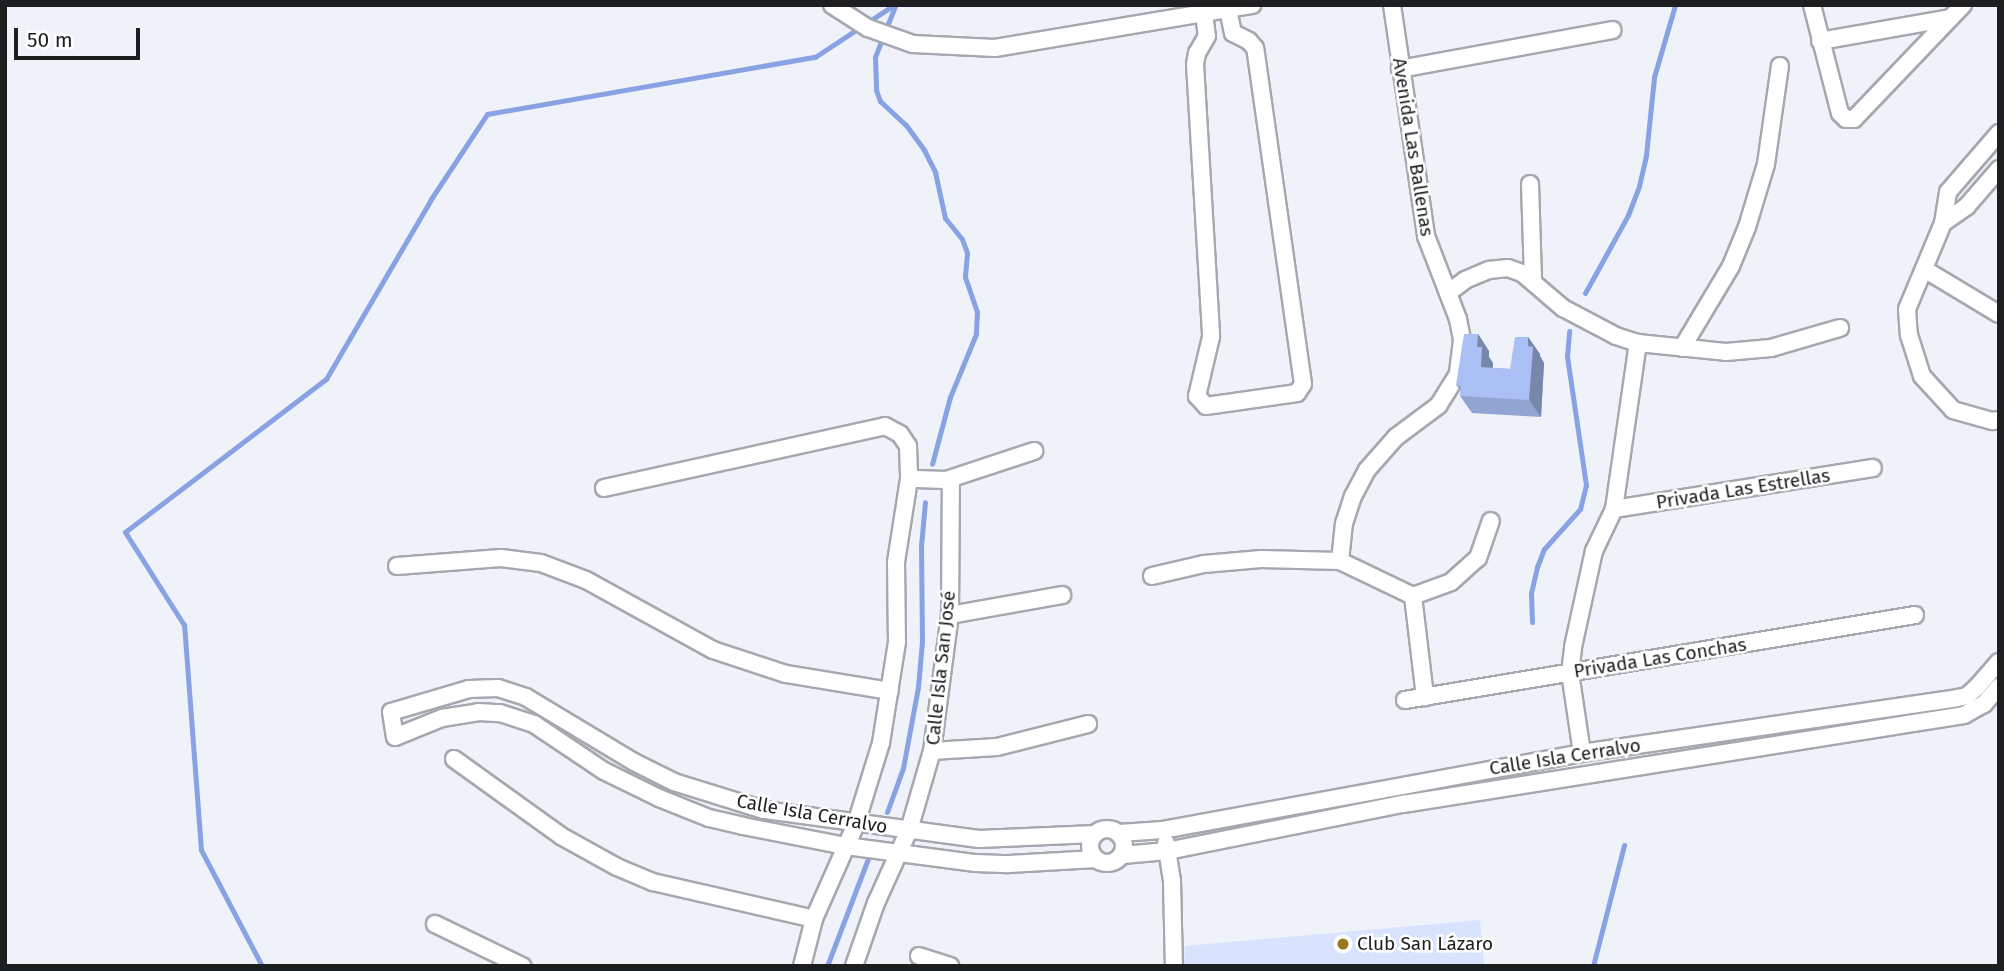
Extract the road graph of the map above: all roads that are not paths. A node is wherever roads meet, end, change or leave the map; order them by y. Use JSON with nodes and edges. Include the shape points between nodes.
{"nodes":[{"id":1,"x":832,"y":5,"type":"edge"},
{"id":2,"x":1252,"y":5,"type":"edge"},
{"id":3,"x":1392,"y":5,"type":"edge"},
{"id":4,"x":1812,"y":5,"type":"edge"},
{"id":5,"x":1963,"y":5,"type":"edge"},
{"id":6,"x":1228,"y":9,"type":"junction"},
{"id":7,"x":1204,"y":13,"type":"junction"},
{"id":8,"x":1950,"y":18,"type":"junction"},
{"id":9,"x":1612,"y":30,"type":"dead end"},
{"id":10,"x":1820,"y":41,"type":"junction"},
{"id":11,"x":1780,"y":66,"type":"dead end"},
{"id":12,"x":1400,"y":69,"type":"junction"},
{"id":13,"x":1999,"y":133,"type":"edge"},
{"id":14,"x":1999,"y":169,"type":"edge"},
{"id":15,"x":1530,"y":184,"type":"dead end"},
{"id":16,"x":1943,"y":223,"type":"junction"},
{"id":17,"x":1924,"y":269,"type":"junction"},
{"id":18,"x":1533,"y":282,"type":"junction"},
{"id":19,"x":1448,"y":293,"type":"junction"},
{"id":20,"x":1999,"y":314,"type":"edge"},
{"id":21,"x":1840,"y":328,"type":"dead end"},
{"id":22,"x":1638,"y":343,"type":"junction"},
{"id":23,"x":1682,"y":348,"type":"junction"},
{"id":24,"x":1999,"y":419,"type":"edge"},
{"id":25,"x":1034,"y":452,"type":"dead end"},
{"id":26,"x":1873,"y":468,"type":"dead end"},
{"id":27,"x":909,"y":480,"type":"junction"},
{"id":28,"x":946,"y":480,"type":"junction"},
{"id":29,"x":604,"y":488,"type":"dead end"},
{"id":30,"x":1614,"y":509,"type":"junction"},
{"id":31,"x":1491,"y":521,"type":"dead end"},
{"id":32,"x":1340,"y":561,"type":"junction"},
{"id":33,"x":397,"y":566,"type":"dead end"},
{"id":34,"x":1152,"y":576,"type":"dead end"},
{"id":35,"x":1062,"y":595,"type":"dead end"},
{"id":36,"x":1413,"y":596,"type":"junction"},
{"id":37,"x":950,"y":615,"type":"junction"},
{"id":38,"x":1915,"y":615,"type":"dead end"},
{"id":39,"x":1999,"y":662,"type":"edge"},
{"id":40,"x":1570,"y":673,"type":"junction"},
{"id":41,"x":1999,"y":687,"type":"edge"},
{"id":42,"x":890,"y":691,"type":"junction"},
{"id":43,"x":1425,"y":697,"type":"junction"},
{"id":44,"x":1405,"y":700,"type":"dead end"},
{"id":45,"x":1088,"y":724,"type":"dead end"},
{"id":46,"x":932,"y":751,"type":"junction"},
{"id":47,"x":1582,"y":753,"type":"junction"},
{"id":48,"x":454,"y":759,"type":"dead end"},
{"id":49,"x":856,"y":824,"type":"junction"},
{"id":50,"x":909,"y":830,"type":"junction"},
{"id":51,"x":1163,"y":830,"type":"junction"},
{"id":52,"x":1095,"y":834,"type":"junction"},
{"id":53,"x":1119,"y":834,"type":"junction"},
{"id":54,"x":846,"y":846,"type":"junction"},
{"id":55,"x":1167,"y":850,"type":"junction"},
{"id":56,"x":900,"y":852,"type":"junction"},
{"id":57,"x":1123,"y":855,"type":"junction"},
{"id":58,"x":1096,"y":859,"type":"junction"},
{"id":59,"x":814,"y":919,"type":"junction"},
{"id":60,"x":435,"y":924,"type":"dead end"},
{"id":61,"x":919,"y":956,"type":"dead end"},
{"id":62,"x":522,"y":966,"type":"edge"},
{"id":63,"x":802,"y":966,"type":"edge"},
{"id":64,"x":854,"y":966,"type":"edge"},
{"id":65,"x":950,"y":966,"type":"edge"},
{"id":66,"x":1174,"y":966,"type":"edge"}],
"edges":[{"from":1,"to":7,"type":"street","via":[[868,28],[913,44],[949,48],[995,48]]},
{"from":2,"to":6,"type":"street"},
{"from":3,"to":12,"type":"street","name":"Avenida Las Ballenas"},
{"from":4,"to":10,"type":"street"},
{"from":5,"to":8,"type":"street"},
{"from":6,"to":7,"type":"street"},
{"from":6,"to":7,"type":"street","via":[[1233,33],[1255,48],[1303,384],[1297,393],[1206,406],[1197,396],[1211,337],[1195,64],[1207,36]]},
{"from":8,"to":10,"type":"street"},
{"from":8,"to":10,"type":"street","via":[[1854,119],[1840,113]]},
{"from":9,"to":12,"type":"street"},
{"from":11,"to":23,"type":"street","via":[[1766,164],[1747,227],[1731,266]]},
{"from":12,"to":19,"type":"street","name":"Avenida Las Ballenas","via":[[1426,236]]},
{"from":13,"to":16,"type":"street","via":[[1948,192]]},
{"from":14,"to":16,"type":"street","via":[[1967,206]]},
{"from":15,"to":18,"type":"street"},
{"from":16,"to":17,"type":"street"},
{"from":17,"to":20,"type":"street"},
{"from":17,"to":24,"type":"street","via":[[1907,309],[1909,335],[1922,376],[1953,410]]},
{"from":18,"to":19,"type":"street","via":[[1508,268],[1465,280]]},
{"from":18,"to":22,"type":"street","via":[[1575,315]]},
{"from":19,"to":32,"type":"street","name":"Avenida Las Ballenas","via":[[1462,340],[1458,374],[1439,405],[1396,437],[1367,470],[1344,523]]},
{"from":21,"to":23,"type":"street","via":[[1791,344],[1749,351]]},
{"from":22,"to":23,"type":"street"},
{"from":22,"to":30,"type":"street"},
{"from":25,"to":28,"type":"street"},
{"from":26,"to":30,"type":"street","name":"Privada Las Estrellas"},
{"from":27,"to":28,"type":"street"},
{"from":27,"to":29,"type":"street","via":[[908,446],[900,433],[885,426]]},
{"from":27,"to":42,"type":"street","via":[[896,562],[897,642]]},
{"from":28,"to":37,"type":"street","name":"Calle Isla San José","via":[[953,494]]},
{"from":30,"to":40,"type":"street","via":[[1591,561]]},
{"from":31,"to":36,"type":"street","via":[[1478,558],[1451,582]]},
{"from":32,"to":34,"type":"street","via":[[1238,561]]},
{"from":32,"to":36,"type":"street"},
{"from":33,"to":42,"type":"street","via":[[501,558],[541,563],[586,580],[713,650],[786,674]]},
{"from":35,"to":37,"type":"street"},
{"from":36,"to":43,"type":"street"},
{"from":37,"to":46,"type":"street","name":"Calle Isla San José"},
{"from":38,"to":40,"type":"street","name":"Privada Las Conchas"},
{"from":39,"to":47,"type":"street","name":"Calle Isla Cerralvo","via":[[1977,687],[1957,698]]},
{"from":40,"to":43,"type":"street","name":"Privada Las Conchas"},
{"from":40,"to":47,"type":"street"},
{"from":41,"to":55,"type":"street","name":"Calle Isla Cerralvo","via":[[1984,704],[1964,715],[1403,804]]},
{"from":42,"to":49,"type":"street","via":[[872,782]]},
{"from":43,"to":44,"type":"street","name":"Privada Las Conchas"},
{"from":45,"to":46,"type":"street","via":[[997,747]]},
{"from":46,"to":50,"type":"street","name":"Calle Isla San José"},
{"from":47,"to":51,"type":"street","name":"Calle Isla Cerralvo"},
{"from":48,"to":59,"type":"street","via":[[561,836],[617,867],[653,882]]},
{"from":49,"to":50,"type":"street","name":"Calle Isla Cerralvo"},
{"from":49,"to":54,"type":"street"},
{"from":49,"to":54,"type":"street","name":"Calle Isla Cerralvo","via":[[764,810],[674,782],[526,697],[498,688],[469,689],[391,712],[395,737],[442,719],[500,713],[534,724],[604,771],[709,818]]},
{"from":50,"to":52,"type":"street","name":"Calle Isla Cerralvo","via":[[1004,840]]},
{"from":50,"to":56,"type":"street","name":"Calle Isla San José"},
{"from":51,"to":53,"type":"street","name":"Calle Isla Cerralvo"},
{"from":51,"to":55,"type":"street"},
{"from":52,"to":53,"type":"street","via":[[1107,829]]},
{"from":52,"to":58,"type":"street","via":[[1090,847]]},
{"from":53,"to":57,"type":"street"},
{"from":54,"to":56,"type":"street","name":"Calle Isla Cerralvo"},
{"from":54,"to":59,"type":"street"},
{"from":55,"to":57,"type":"street","name":"Calle Isla Cerralvo"},
{"from":55,"to":66,"type":"street"},
{"from":56,"to":58,"type":"street","name":"Calle Isla Cerralvo","via":[[1009,864]]},
{"from":56,"to":64,"type":"street","name":"Calle Isla San José"},
{"from":57,"to":58,"type":"street","via":[[1110,864]]},
{"from":59,"to":63,"type":"street"},
{"from":60,"to":62,"type":"street"},
{"from":61,"to":65,"type":"street"}]}
